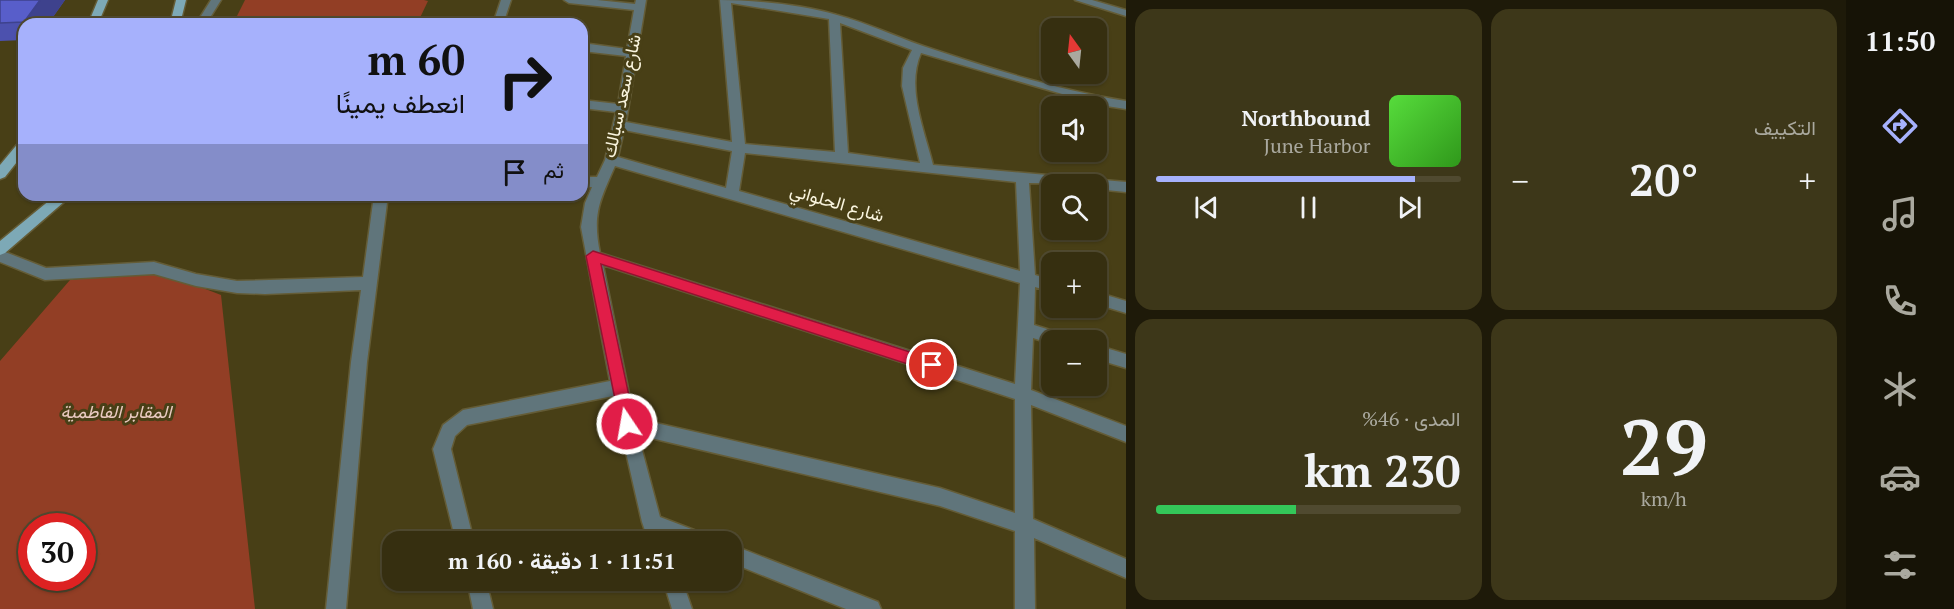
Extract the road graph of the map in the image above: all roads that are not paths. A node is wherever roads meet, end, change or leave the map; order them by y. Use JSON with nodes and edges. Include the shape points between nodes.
{"nodes":[{"id":1,"x":103,"y":0,"type":"edge"},
{"id":2,"x":180,"y":0,"type":"edge"},
{"id":3,"x":216,"y":0,"type":"edge"},
{"id":4,"x":506,"y":0,"type":"edge"},
{"id":5,"x":570,"y":0,"type":"edge"},
{"id":6,"x":727,"y":0,"type":"edge"},
{"id":7,"x":1080,"y":0,"type":"edge"},
{"id":8,"x":640,"y":4,"type":"edge"},
{"id":9,"x":1126,"y":13,"type":"edge"},
{"id":10,"x":834,"y":17,"type":"junction"},
{"id":11,"x":96,"y":18,"type":"edge"},
{"id":12,"x":176,"y":18,"type":"edge"},
{"id":13,"x":205,"y":18,"type":"edge"},
{"id":14,"x":500,"y":18,"type":"edge"},
{"id":15,"x":588,"y":47,"type":"edge"},
{"id":16,"x":918,"y":48,"type":"junction"},
{"id":17,"x":632,"y":53,"type":"junction"},
{"id":18,"x":588,"y":105,"type":"edge"},
{"id":19,"x":1126,"y":105,"type":"edge"},
{"id":20,"x":623,"y":109,"type":"junction"},
{"id":21,"x":618,"y":125,"type":"junction"},
{"id":22,"x":739,"y":148,"type":"junction"},
{"id":23,"x":18,"y":152,"type":"edge"},
{"id":24,"x":842,"y":157,"type":"junction"},
{"id":25,"x":610,"y":160,"type":"junction"},
{"id":26,"x":928,"y":169,"type":"junction"},
{"id":27,"x":0,"y":174,"type":"edge"},
{"id":28,"x":1022,"y":178,"type":"junction"},
{"id":29,"x":588,"y":182,"type":"edge"},
{"id":30,"x":602,"y":182,"type":"junction"},
{"id":31,"x":1126,"y":187,"type":"edge"},
{"id":32,"x":732,"y":193,"type":"junction"},
{"id":33,"x":58,"y":201,"type":"edge"},
{"id":34,"x":380,"y":201,"type":"edge"},
{"id":35,"x":0,"y":249,"type":"edge"},
{"id":36,"x":0,"y":256,"type":"edge"},
{"id":37,"x":593,"y":256,"type":"junction"},
{"id":38,"x":1028,"y":279,"type":"junction"},
{"id":39,"x":370,"y":283,"type":"junction"},
{"id":40,"x":1041,"y":283,"type":"edge"},
{"id":41,"x":1107,"y":301,"type":"edge"},
{"id":42,"x":1126,"y":307,"type":"edge"},
{"id":43,"x":1026,"y":329,"type":"junction"},
{"id":44,"x":1041,"y":334,"type":"edge"},
{"id":45,"x":1107,"y":355,"type":"edge"},
{"id":46,"x":1126,"y":361,"type":"edge"},
{"id":47,"x":619,"y":387,"type":"junction"},
{"id":48,"x":1023,"y":394,"type":"junction"},
{"id":49,"x":627,"y":424,"type":"junction"},
{"id":50,"x":1126,"y":434,"type":"edge"},
{"id":51,"x":651,"y":522,"type":"junction"},
{"id":52,"x":1025,"y":525,"type":"junction"},
{"id":53,"x":462,"y":531,"type":"edge"},
{"id":54,"x":654,"y":531,"type":"edge"},
{"id":55,"x":673,"y":531,"type":"edge"},
{"id":56,"x":742,"y":558,"type":"edge"},
{"id":57,"x":1126,"y":569,"type":"edge"},
{"id":58,"x":479,"y":591,"type":"edge"},
{"id":59,"x":676,"y":591,"type":"edge"},
{"id":60,"x":336,"y":609,"type":"edge"},
{"id":61,"x":483,"y":609,"type":"edge"},
{"id":62,"x":682,"y":609,"type":"edge"},
{"id":63,"x":871,"y":609,"type":"edge"},
{"id":64,"x":1025,"y":609,"type":"edge"}],
"edges":[{"from":1,"to":11,"type":"main road"},
{"from":2,"to":12,"type":"main road"},
{"from":3,"to":13,"type":"street"},
{"from":4,"to":14,"type":"street"},
{"from":5,"to":8,"type":"street"},
{"from":6,"to":10,"type":"street"},
{"from":6,"to":22,"type":"street"},
{"from":7,"to":9,"type":"street"},
{"from":8,"to":17,"type":"street","name":"شارع سعد سبالك"},
{"from":10,"to":16,"type":"street"},
{"from":10,"to":24,"type":"street"},
{"from":15,"to":17,"type":"street"},
{"from":16,"to":19,"type":"street","via":[[1001,74]]},
{"from":16,"to":26,"type":"street","via":[[909,68],[908,86]]},
{"from":17,"to":20,"type":"street","name":"شارع سعد سبالك"},
{"from":18,"to":20,"type":"street"},
{"from":20,"to":21,"type":"street","name":"شارع سعد سبالك"},
{"from":21,"to":22,"type":"street"},
{"from":21,"to":25,"type":"street","name":"شارع سعد سبالك"},
{"from":22,"to":24,"type":"street"},
{"from":22,"to":32,"type":"street"},
{"from":23,"to":27,"type":"main road"},
{"from":24,"to":26,"type":"street"},
{"from":25,"to":30,"type":"street","name":"شارع سعد سبالك"},
{"from":25,"to":32,"type":"street","name":"شارع الحلواني"},
{"from":26,"to":28,"type":"street"},
{"from":28,"to":31,"type":"street"},
{"from":28,"to":38,"type":"street"},
{"from":29,"to":30,"type":"street"},
{"from":30,"to":37,"type":"street","name":"شارع سعد سبالك","via":[[592,204],[588,227]]},
{"from":32,"to":38,"type":"street","name":"شارع الحلواني"},
{"from":33,"to":35,"type":"main road"},
{"from":34,"to":39,"type":"street"},
{"from":36,"to":39,"type":"street","via":[[45,274],[161,268],[196,280],[237,287]]},
{"from":37,"to":47,"type":"street","name":"شارع سعد سبالك"},
{"from":37,"to":48,"type":"street"},
{"from":38,"to":40,"type":"street","name":"شارع الحلواني"},
{"from":38,"to":43,"type":"street"},
{"from":39,"to":60,"type":"street"},
{"from":41,"to":42,"type":"street"},
{"from":43,"to":44,"type":"street"},
{"from":43,"to":48,"type":"street"},
{"from":45,"to":46,"type":"street"},
{"from":47,"to":49,"type":"street","name":"شارع سعد سبالك"},
{"from":47,"to":53,"type":"street","via":[[463,418],[449,431],[442,449]]},
{"from":48,"to":50,"type":"street"},
{"from":48,"to":52,"type":"street"},
{"from":49,"to":51,"type":"street","name":"شارع سعد سبالك"},
{"from":49,"to":52,"type":"street","via":[[940,497]]},
{"from":51,"to":54,"type":"street","name":"شارع سعد سبالك"},
{"from":51,"to":55,"type":"street"},
{"from":52,"to":57,"type":"street"},
{"from":52,"to":64,"type":"street"},
{"from":56,"to":63,"type":"street"},
{"from":58,"to":61,"type":"street"},
{"from":59,"to":62,"type":"street"}]}
